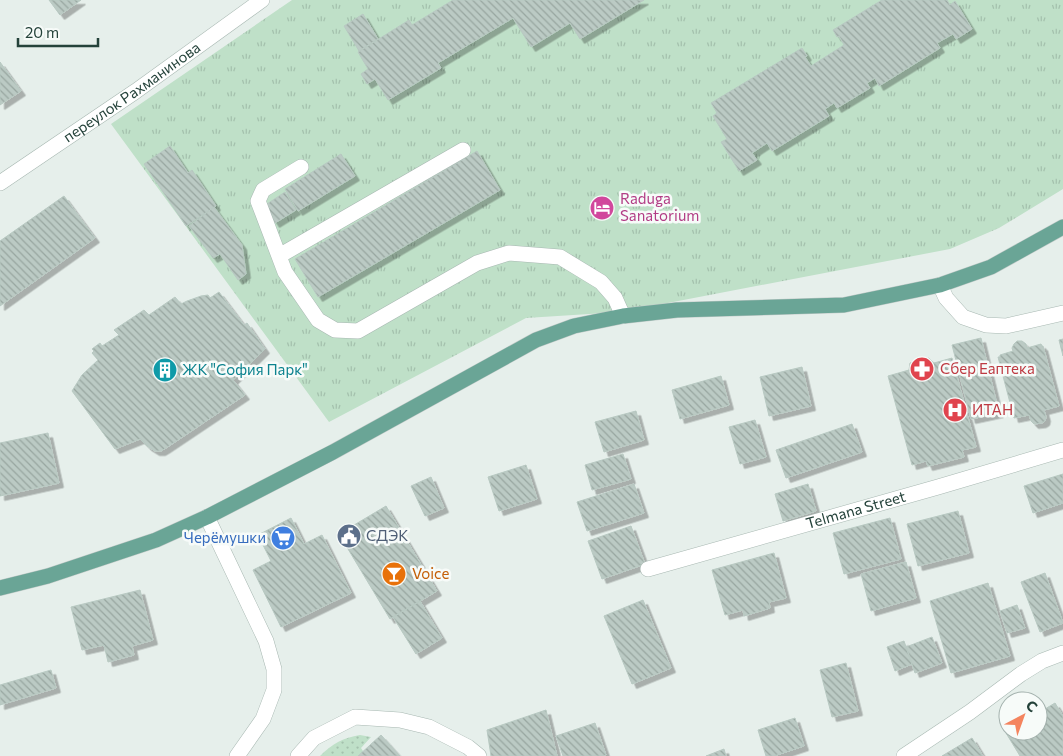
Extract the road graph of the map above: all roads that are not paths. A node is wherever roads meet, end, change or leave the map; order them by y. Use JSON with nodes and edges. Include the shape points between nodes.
{"nodes":[{"id":1,"x":262,"y":0,"type":"edge"},
{"id":2,"x":463,"y":150,"type":"dead end"},
{"id":3,"x":302,"y":167,"type":"dead end"},
{"id":4,"x":0,"y":183,"type":"edge"},
{"id":5,"x":1063,"y":227,"type":"edge"},
{"id":6,"x":279,"y":256,"type":"junction"},
{"id":7,"x":940,"y":285,"type":"junction"},
{"id":8,"x":1063,"y":313,"type":"edge"},
{"id":9,"x":623,"y":316,"type":"junction"},
{"id":10,"x":1063,"y":450,"type":"edge"},
{"id":11,"x":207,"y":517,"type":"junction"},
{"id":12,"x":648,"y":569,"type":"dead end"},
{"id":13,"x":0,"y":588,"type":"edge"},
{"id":14,"x":1063,"y":653,"type":"edge"},
{"id":15,"x":237,"y":756,"type":"edge"},
{"id":16,"x":298,"y":756,"type":"edge"},
{"id":17,"x":479,"y":756,"type":"edge"},
{"id":18,"x":904,"y":756,"type":"edge"}],
"edges":[{"from":1,"to":4,"type":"street","name":"переулок Рахманинова"},
{"from":2,"to":6,"type":"street"},
{"from":3,"to":6,"type":"street","via":[[262,190],[258,201]]},
{"from":5,"to":7,"type":"main road","via":[[992,267]]},
{"from":6,"to":9,"type":"street","via":[[285,272],[318,320],[335,330],[358,331],[476,262],[509,253],[560,257],[601,282],[616,298]]},
{"from":7,"to":8,"type":"street","via":[[946,298],[963,317],[986,325],[1006,326]]},
{"from":7,"to":9,"type":"main road","via":[[844,304],[677,310]]},
{"from":9,"to":11,"type":"main road","via":[[574,326],[536,340]]},
{"from":10,"to":12,"type":"street","name":"Telmana Street"},
{"from":11,"to":13,"type":"main road","via":[[156,540],[48,576]]},
{"from":11,"to":15,"type":"street","via":[[266,642],[274,669],[274,690],[263,719]]},
{"from":14,"to":18,"type":"street","via":[[1021,674]]},
{"from":16,"to":17,"type":"street","via":[[314,738],[355,717],[429,726]]}]}
